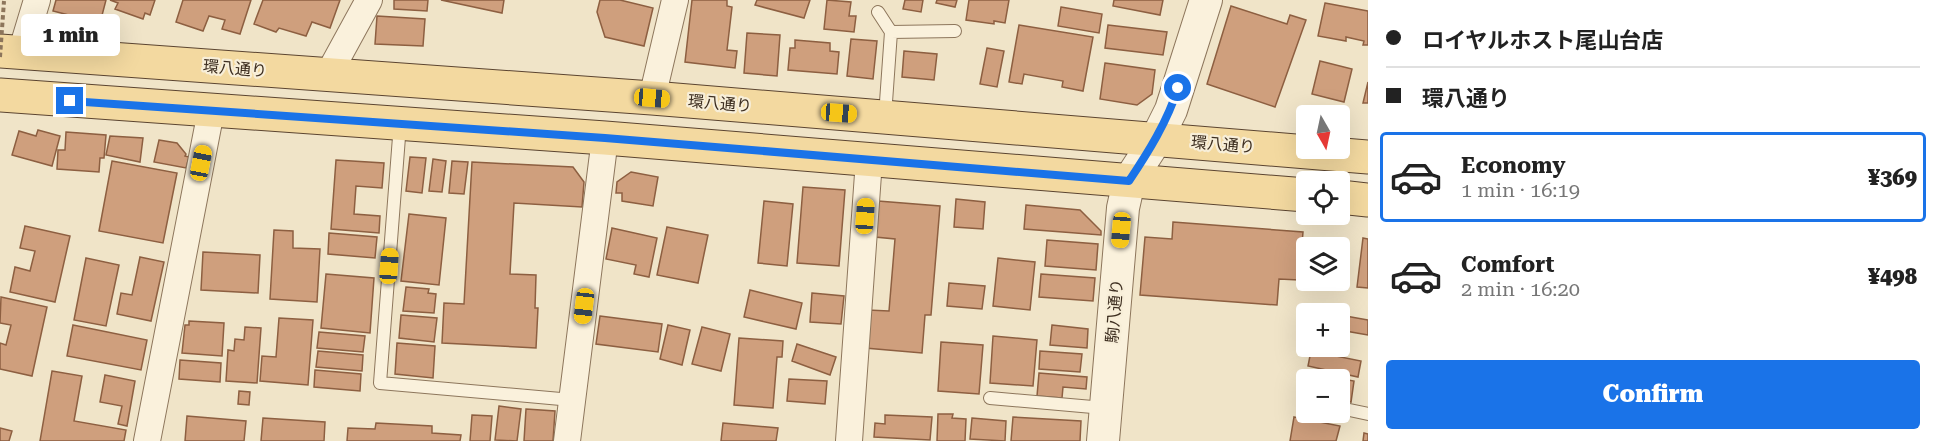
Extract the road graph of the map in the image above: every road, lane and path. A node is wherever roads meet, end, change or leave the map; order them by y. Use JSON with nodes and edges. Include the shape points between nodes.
{"nodes":[{"id":1,"x":37,"y":0,"type":"edge"},
{"id":2,"x":369,"y":0,"type":"edge"},
{"id":3,"x":675,"y":0,"type":"edge"},
{"id":4,"x":1206,"y":0,"type":"edge"},
{"id":5,"x":4,"y":1,"type":"edge"},
{"id":6,"x":878,"y":12,"type":"dead end"},
{"id":7,"x":956,"y":31,"type":"dead end"},
{"id":8,"x":891,"y":32,"type":"junction"},
{"id":9,"x":7,"y":54,"type":"edge"},
{"id":10,"x":328,"y":75,"type":"junction"},
{"id":11,"x":0,"y":96,"type":"edge"},
{"id":12,"x":652,"y":98,"type":"junction"},
{"id":13,"x":211,"y":111,"type":"junction"},
{"id":14,"x":885,"y":117,"type":"junction"},
{"id":15,"x":400,"y":123,"type":"junction"},
{"id":16,"x":605,"y":138,"type":"junction"},
{"id":17,"x":1157,"y":138,"type":"junction"},
{"id":18,"x":1368,"y":157,"type":"edge"},
{"id":19,"x":869,"y":160,"type":"junction"},
{"id":20,"x":1129,"y":181,"type":"junction"},
{"id":21,"x":1296,"y":194,"type":"edge"},
{"id":22,"x":1350,"y":198,"type":"edge"},
{"id":23,"x":1368,"y":200,"type":"edge"},
{"id":24,"x":990,"y":399,"type":"dead end"},
{"id":25,"x":572,"y":400,"type":"junction"},
{"id":26,"x":1106,"y":408,"type":"junction"},
{"id":27,"x":1350,"y":410,"type":"edge"},
{"id":28,"x":1368,"y":414,"type":"edge"},
{"id":29,"x":147,"y":441,"type":"edge"},
{"id":30,"x":567,"y":441,"type":"edge"},
{"id":31,"x":849,"y":441,"type":"edge"},
{"id":32,"x":1103,"y":441,"type":"edge"}],
"edges":[{"from":1,"to":9,"type":"street"},
{"from":2,"to":10,"type":"street"},
{"from":3,"to":12,"type":"street"},
{"from":4,"to":17,"type":"street","via":[[1171,110]]},
{"from":5,"to":9,"type":"path","bridge":true},
{"from":6,"to":8,"type":"lane"},
{"from":7,"to":8,"type":"lane"},
{"from":8,"to":14,"type":"lane"},
{"from":9,"to":10,"type":"main road","name":"環八通り"},
{"from":10,"to":12,"type":"main road","name":"環八通り"},
{"from":11,"to":13,"type":"main road"},
{"from":12,"to":14,"type":"main road","name":"環八通り"},
{"from":13,"to":15,"type":"main road"},
{"from":13,"to":29,"type":"street"},
{"from":14,"to":17,"type":"main road","name":"環八通り"},
{"from":15,"to":16,"type":"main road"},
{"from":15,"to":25,"type":"lane","via":[[380,383]]},
{"from":16,"to":19,"type":"main road"},
{"from":16,"to":25,"type":"street"},
{"from":17,"to":18,"type":"main road","name":"環八通り"},
{"from":17,"to":20,"type":"street"},
{"from":19,"to":20,"type":"main road"},
{"from":19,"to":31,"type":"street"},
{"from":20,"to":21,"type":"main road"},
{"from":20,"to":26,"type":"street","name":"駒八通り","via":[[1123,208]]},
{"from":22,"to":23,"type":"main road"},
{"from":24,"to":26,"type":"lane"},
{"from":25,"to":30,"type":"street"},
{"from":26,"to":32,"type":"street","name":"駒八通り"},
{"from":27,"to":28,"type":"lane"}]}
